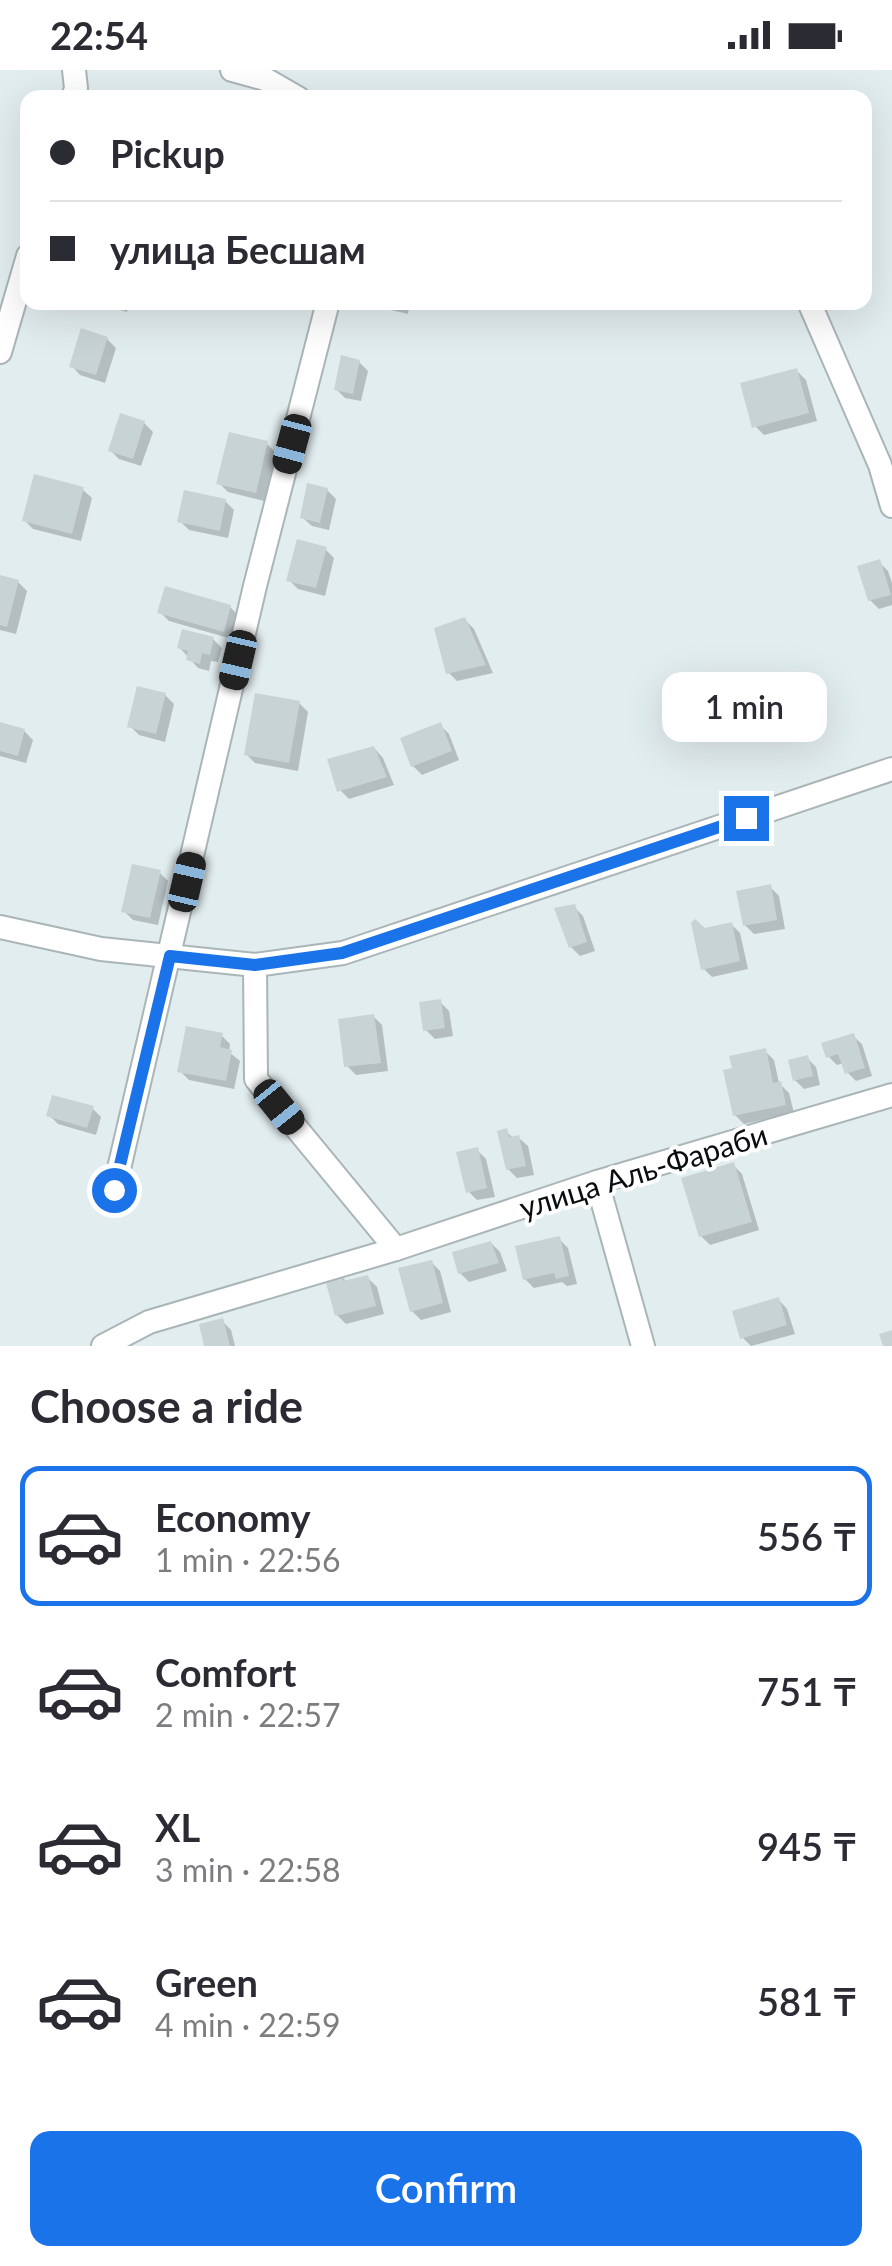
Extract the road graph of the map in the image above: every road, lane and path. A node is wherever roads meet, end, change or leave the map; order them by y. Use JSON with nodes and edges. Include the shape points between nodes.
{"nodes":[{"id":1,"x":232,"y":70,"type":"edge"},
{"id":2,"x":284,"y":90,"type":"edge"},
{"id":3,"x":20,"y":272,"type":"edge"},
{"id":4,"x":7,"y":298,"type":"edge"},
{"id":5,"x":326,"y":310,"type":"edge"},
{"id":6,"x":813,"y":310,"type":"edge"},
{"id":7,"x":0,"y":352,"type":"edge"},
{"id":8,"x":886,"y":462,"type":"edge"},
{"id":9,"x":892,"y":506,"type":"edge"},
{"id":10,"x":892,"y":769,"type":"edge"},
{"id":11,"x":0,"y":927,"type":"edge"},
{"id":12,"x":170,"y":956,"type":"junction"},
{"id":13,"x":255,"y":965,"type":"junction"},
{"id":14,"x":892,"y":1096,"type":"edge"},
{"id":15,"x":597,"y":1182,"type":"junction"},
{"id":16,"x":114,"y":1190,"type":"dead end"},
{"id":17,"x":396,"y":1249,"type":"junction"},
{"id":18,"x":102,"y":1346,"type":"edge"},
{"id":19,"x":643,"y":1346,"type":"edge"}],
"edges":[{"from":1,"to":2,"type":"street"},
{"from":3,"to":4,"type":"street"},
{"from":4,"to":7,"type":"street"},
{"from":5,"to":12,"type":"street"},
{"from":6,"to":8,"type":"street"},
{"from":8,"to":9,"type":"street"},
{"from":10,"to":13,"type":"street","via":[[342,953]]},
{"from":11,"to":12,"type":"street"},
{"from":12,"to":13,"type":"street"},
{"from":12,"to":16,"type":"street"},
{"from":13,"to":17,"type":"street","via":[[256,1078]]},
{"from":14,"to":15,"type":"street","name":"улица Аль-Фараби"},
{"from":15,"to":17,"type":"street","name":"улица Аль-Фараби"},
{"from":15,"to":19,"type":"street"},
{"from":17,"to":18,"type":"street","name":"улица Аль-Фараби","via":[[149,1322]]}]}
